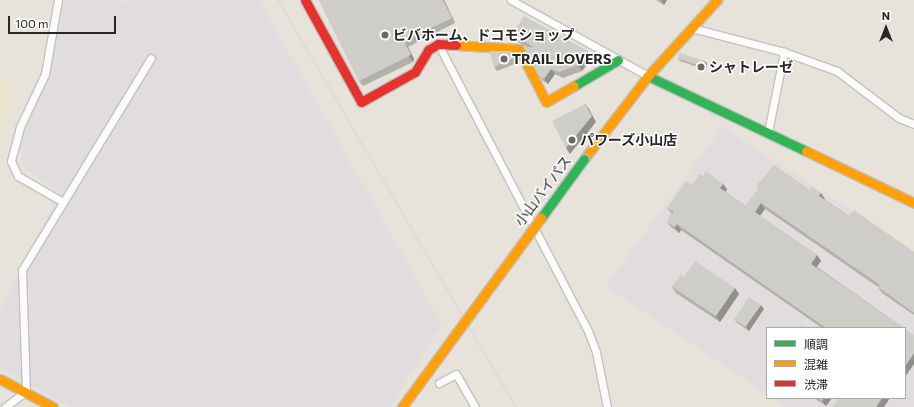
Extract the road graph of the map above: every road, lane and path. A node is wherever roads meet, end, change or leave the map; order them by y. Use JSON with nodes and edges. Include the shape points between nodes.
{"nodes":[{"id":1,"x":58,"y":0,"type":"edge"},
{"id":2,"x":305,"y":0,"type":"edge"},
{"id":3,"x":511,"y":0,"type":"edge"},
{"id":4,"x":717,"y":0,"type":"edge"},
{"id":5,"x":691,"y":27,"type":"junction"},
{"id":6,"x":438,"y":44,"type":"junction"},
{"id":7,"x":784,"y":52,"type":"junction"},
{"id":8,"x":151,"y":58,"type":"dead end"},
{"id":9,"x":618,"y":60,"type":"junction"},
{"id":10,"x":648,"y":76,"type":"junction"},
{"id":11,"x":914,"y":124,"type":"edge"},
{"id":12,"x":768,"y":132,"type":"junction"},
{"id":13,"x":63,"y":202,"type":"junction"},
{"id":14,"x":914,"y":203,"type":"edge"},
{"id":15,"x":0,"y":379,"type":"edge"},
{"id":16,"x":439,"y":383,"type":"dead end"},
{"id":17,"x":26,"y":391,"type":"junction"},
{"id":18,"x":5,"y":407,"type":"edge"},
{"id":19,"x":53,"y":407,"type":"edge"},
{"id":20,"x":402,"y":407,"type":"edge"},
{"id":21,"x":475,"y":407,"type":"edge"},
{"id":22,"x":607,"y":407,"type":"edge"}],
"edges":[{"from":1,"to":13,"type":"street","via":[[45,74],[20,127],[11,161],[18,176]]},
{"from":2,"to":6,"type":"main road","via":[[361,102],[415,72],[428,50]]},
{"from":3,"to":9,"type":"street"},
{"from":4,"to":5,"type":"main road","name":"小山バイパス"},
{"from":5,"to":7,"type":"street"},
{"from":5,"to":10,"type":"main road","name":"小山バイパス"},
{"from":6,"to":9,"type":"main road","via":[[519,49],[546,102]]},
{"from":6,"to":22,"type":"street","via":[[588,331],[596,352]]},
{"from":7,"to":11,"type":"street","via":[[837,71],[899,118]]},
{"from":7,"to":12,"type":"street"},
{"from":8,"to":13,"type":"street"},
{"from":9,"to":10,"type":"street"},
{"from":10,"to":12,"type":"main road"},
{"from":10,"to":20,"type":"main road","name":"小山バイパス","bridge":true},
{"from":12,"to":14,"type":"main road"},
{"from":13,"to":17,"type":"street","via":[[22,270]]},
{"from":15,"to":17,"type":"main road"},
{"from":16,"to":21,"type":"street","via":[[456,374]]},
{"from":17,"to":18,"type":"street"},
{"from":17,"to":19,"type":"main road"}]}
